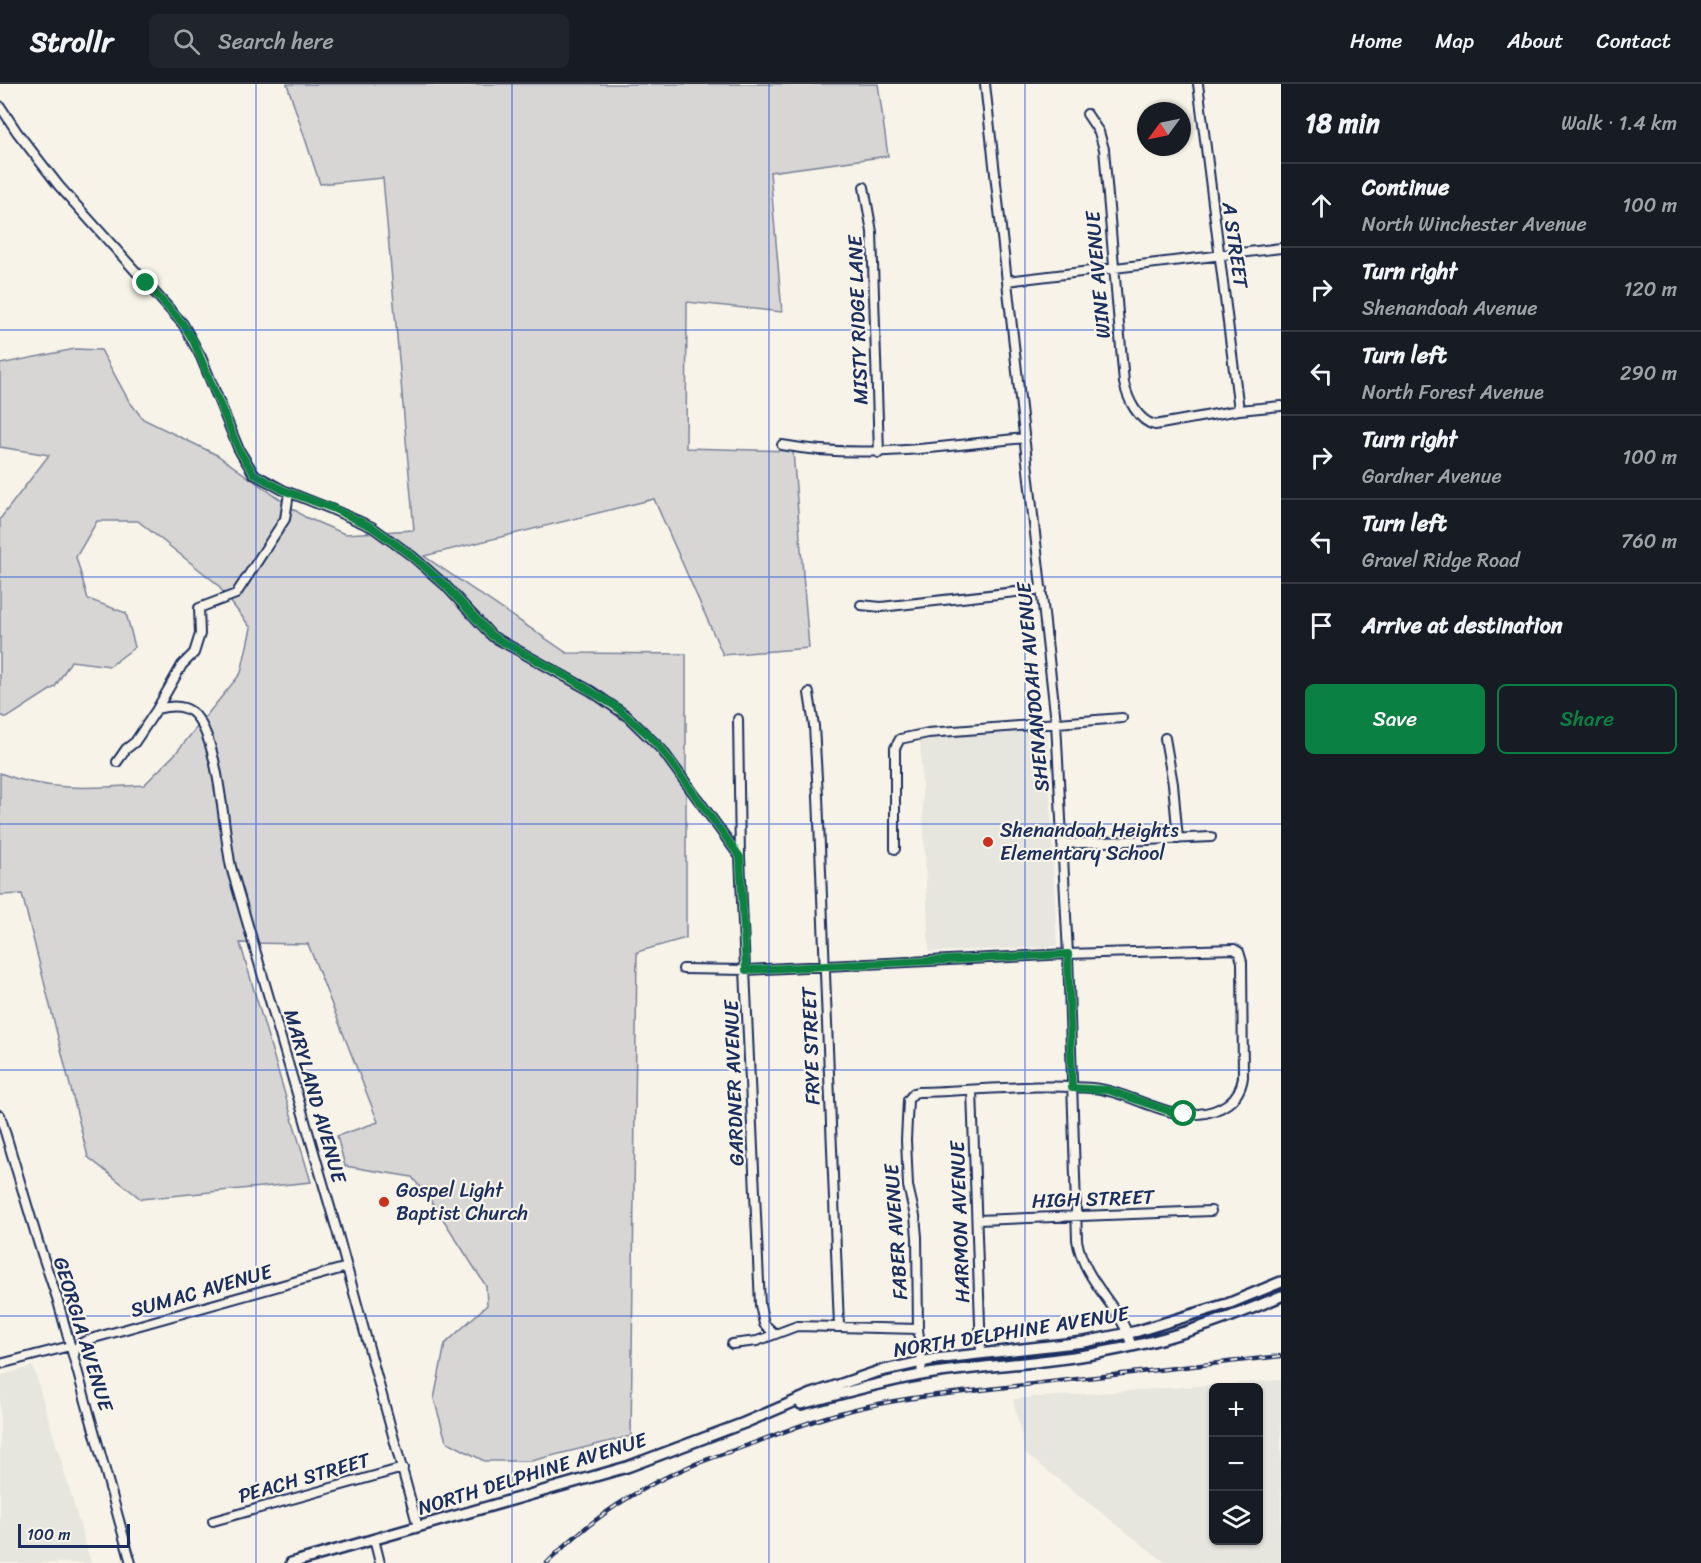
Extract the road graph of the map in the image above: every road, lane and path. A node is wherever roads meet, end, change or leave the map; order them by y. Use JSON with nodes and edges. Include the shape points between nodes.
{"nodes":[{"id":1,"x":985,"y":84,"type":"edge"},
{"id":2,"x":1198,"y":84,"type":"edge"},
{"id":3,"x":0,"y":106,"type":"edge"},
{"id":4,"x":1087,"y":114,"type":"dead end"},
{"id":5,"x":864,"y":188,"type":"dead end"},
{"id":6,"x":1281,"y":248,"type":"edge"},
{"id":7,"x":1221,"y":256,"type":"junction"},
{"id":8,"x":1114,"y":268,"type":"junction"},
{"id":9,"x":1007,"y":281,"type":"junction"},
{"id":10,"x":1281,"y":406,"type":"edge"},
{"id":11,"x":1239,"y":410,"type":"junction"},
{"id":12,"x":1025,"y":438,"type":"junction"},
{"id":13,"x":782,"y":445,"type":"dead end"},
{"id":14,"x":879,"y":453,"type":"junction"},
{"id":15,"x":289,"y":493,"type":"junction"},
{"id":16,"x":1042,"y":589,"type":"junction"},
{"id":17,"x":861,"y":605,"type":"dead end"},
{"id":18,"x":809,"y":693,"type":"dead end"},
{"id":19,"x":157,"y":709,"type":"junction"},
{"id":20,"x":1122,"y":718,"type":"dead end"},
{"id":21,"x":738,"y":719,"type":"dead end"},
{"id":22,"x":1056,"y":722,"type":"junction"},
{"id":23,"x":1164,"y":738,"type":"dead end"},
{"id":24,"x":117,"y":762,"type":"dead end"},
{"id":25,"x":1211,"y":837,"type":"dead end"},
{"id":26,"x":1178,"y":839,"type":"junction"},
{"id":27,"x":1062,"y":844,"type":"junction"},
{"id":28,"x":895,"y":849,"type":"dead end"},
{"id":29,"x":740,"y":857,"type":"junction"},
{"id":30,"x":1068,"y":954,"type":"junction"},
{"id":31,"x":824,"y":966,"type":"junction"},
{"id":32,"x":683,"y":969,"type":"dead end"},
{"id":33,"x":746,"y":970,"type":"junction"},
{"id":34,"x":1072,"y":1088,"type":"junction"},
{"id":35,"x":972,"y":1090,"type":"junction"},
{"id":36,"x":0,"y":1115,"type":"edge"},
{"id":37,"x":1211,"y":1211,"type":"dead end"},
{"id":38,"x":1077,"y":1217,"type":"junction"},
{"id":39,"x":977,"y":1220,"type":"junction"},
{"id":40,"x":347,"y":1267,"type":"junction"},
{"id":41,"x":1281,"y":1282,"type":"edge"},
{"id":42,"x":1281,"y":1296,"type":"edge"},
{"id":43,"x":839,"y":1326,"type":"junction"},
{"id":44,"x":918,"y":1329,"type":"junction"},
{"id":45,"x":774,"y":1333,"type":"junction"},
{"id":46,"x":1127,"y":1333,"type":"junction"},
{"id":47,"x":732,"y":1344,"type":"dead end"},
{"id":48,"x":70,"y":1346,"type":"junction"},
{"id":49,"x":1132,"y":1346,"type":"junction"},
{"id":50,"x":981,"y":1353,"type":"junction"},
{"id":51,"x":73,"y":1358,"type":"junction"},
{"id":52,"x":922,"y":1362,"type":"junction"},
{"id":53,"x":0,"y":1364,"type":"edge"},
{"id":54,"x":921,"y":1375,"type":"junction"},
{"id":55,"x":781,"y":1409,"type":"junction"},
{"id":56,"x":403,"y":1468,"type":"junction"},
{"id":57,"x":213,"y":1521,"type":"dead end"},
{"id":58,"x":418,"y":1527,"type":"junction"},
{"id":59,"x":374,"y":1539,"type":"junction"},
{"id":60,"x":131,"y":1563,"type":"edge"},
{"id":61,"x":291,"y":1563,"type":"edge"},
{"id":62,"x":380,"y":1563,"type":"edge"}],
"edges":[{"from":1,"to":9,"type":"street","name":"SHENANDOAH AVENUE"},
{"from":2,"to":7,"type":"street","name":"A STREET"},
{"from":3,"to":15,"type":"street","via":[[59,186],[183,324],[201,357],[239,450],[254,474]]},
{"from":4,"to":8,"type":"street","name":"WINE AVENUE","via":[[1104,149]]},
{"from":5,"to":14,"type":"street","name":"MISTY RIDGE LANE","via":[[872,232]]},
{"from":6,"to":7,"type":"street"},
{"from":7,"to":8,"type":"street"},
{"from":7,"to":11,"type":"street","name":"A STREET"},
{"from":8,"to":9,"type":"street"},
{"from":8,"to":11,"type":"street","name":"WINE AVENUE","via":[[1124,386],[1138,414],[1155,425]]},
{"from":9,"to":12,"type":"street","name":"SHENANDOAH AVENUE"},
{"from":10,"to":11,"type":"street"},
{"from":12,"to":14,"type":"street"},
{"from":12,"to":16,"type":"street","name":"SHENANDOAH AVENUE"},
{"from":13,"to":14,"type":"street"},
{"from":15,"to":19,"type":"street","via":[[285,519],[236,594],[199,608],[200,634],[194,653],[182,665]]},
{"from":15,"to":29,"type":"street","via":[[372,527],[445,585],[492,636],[615,706],[647,734],[685,779]]},
{"from":16,"to":17,"type":"street","via":[[881,607]]},
{"from":16,"to":22,"type":"street","name":"SHENANDOAH AVENUE"},
{"from":18,"to":31,"type":"street","name":"FRYE STREET","via":[[818,795]]},
{"from":19,"to":24,"type":"street"},
{"from":19,"to":40,"type":"street","name":"MARYLAND AVENUE","via":[[173,706],[191,711],[208,739],[231,867]]},
{"from":20,"to":22,"type":"street"},
{"from":21,"to":29,"type":"street","name":"GARDNER AVENUE"},
{"from":22,"to":27,"type":"street","name":"SHENANDOAH AVENUE"},
{"from":22,"to":28,"type":"street","via":[[900,739],[894,748]]},
{"from":23,"to":26,"type":"street"},
{"from":25,"to":26,"type":"street"},
{"from":26,"to":27,"type":"street"},
{"from":27,"to":30,"type":"street","name":"SHENANDOAH AVENUE"},
{"from":29,"to":33,"type":"street","name":"GARDNER AVENUE"},
{"from":30,"to":31,"type":"street"},
{"from":30,"to":34,"type":"street","name":"SHENANDOAH AVENUE"},
{"from":30,"to":34,"type":"street","via":[[1237,950],[1242,962],[1242,1084],[1228,1104],[1210,1112],[1190,1114],[1172,1112],[1108,1090]]},
{"from":31,"to":33,"type":"street"},
{"from":31,"to":43,"type":"street","name":"FRYE STREET"},
{"from":32,"to":33,"type":"street"},
{"from":33,"to":45,"type":"street","name":"GARDNER AVENUE","via":[[760,1305],[764,1324]]},
{"from":34,"to":35,"type":"street"},
{"from":34,"to":38,"type":"street","name":"SHENANDOAH AVENUE"},
{"from":35,"to":39,"type":"street","name":"HARMON AVENUE"},
{"from":35,"to":44,"type":"street","name":"FABER AVENUE","via":[[918,1092],[908,1100],[908,1186],[917,1237]]},
{"from":36,"to":48,"type":"street","name":"GEORGIA AVENUE"},
{"from":37,"to":38,"type":"street","name":"HIGH STREET"},
{"from":38,"to":39,"type":"street","name":"HIGH STREET"},
{"from":38,"to":46,"type":"street","name":"SHENANDOAH AVENUE","via":[[1077,1240],[1084,1264]]},
{"from":39,"to":50,"type":"street","name":"HARMON AVENUE"},
{"from":40,"to":51,"type":"street","name":"SUMAC AVENUE","via":[[94,1338],[77,1346]]},
{"from":40,"to":56,"type":"street","name":"MARYLAND AVENUE"},
{"from":41,"to":46,"type":"main road","name":"NORTH DELPHINE AVENUE","via":[[1211,1310]]},
{"from":42,"to":49,"type":"main road","name":"NORTH DELPHINE AVENUE","via":[[1204,1327]]},
{"from":43,"to":44,"type":"street"},
{"from":43,"to":45,"type":"street","via":[[797,1326]]},
{"from":44,"to":52,"type":"street","name":"FABER AVENUE"},
{"from":45,"to":47,"type":"street","via":[[757,1341]]},
{"from":46,"to":49,"type":"street","name":"SHENANDOAH AVENUE"},
{"from":46,"to":50,"type":"main road","name":"NORTH DELPHINE AVENUE","via":[[1084,1342]]},
{"from":48,"to":51,"type":"street","name":"GEORGIA AVENUE"},
{"from":48,"to":53,"type":"street"},
{"from":49,"to":54,"type":"main road","name":"NORTH DELPHINE AVENUE"},
{"from":50,"to":52,"type":"main road","name":"NORTH DELPHINE AVENUE"},
{"from":51,"to":60,"type":"street","name":"GEORGIA AVENUE"},
{"from":52,"to":54,"type":"street","name":"FABER AVENUE"},
{"from":52,"to":55,"type":"main road","name":"NORTH DELPHINE AVENUE","via":[[848,1381]]},
{"from":54,"to":55,"type":"main road","name":"NORTH DELPHINE AVENUE"},
{"from":55,"to":58,"type":"main road","name":"NORTH DELPHINE AVENUE","via":[[627,1467]]},
{"from":56,"to":57,"type":"street","name":"PEACH STREET"},
{"from":56,"to":58,"type":"street","name":"MARYLAND AVENUE"},
{"from":58,"to":59,"type":"main road","name":"NORTH DELPHINE AVENUE"},
{"from":59,"to":61,"type":"main road","name":"NORTH DELPHINE AVENUE"},
{"from":59,"to":62,"type":"street"}]}
